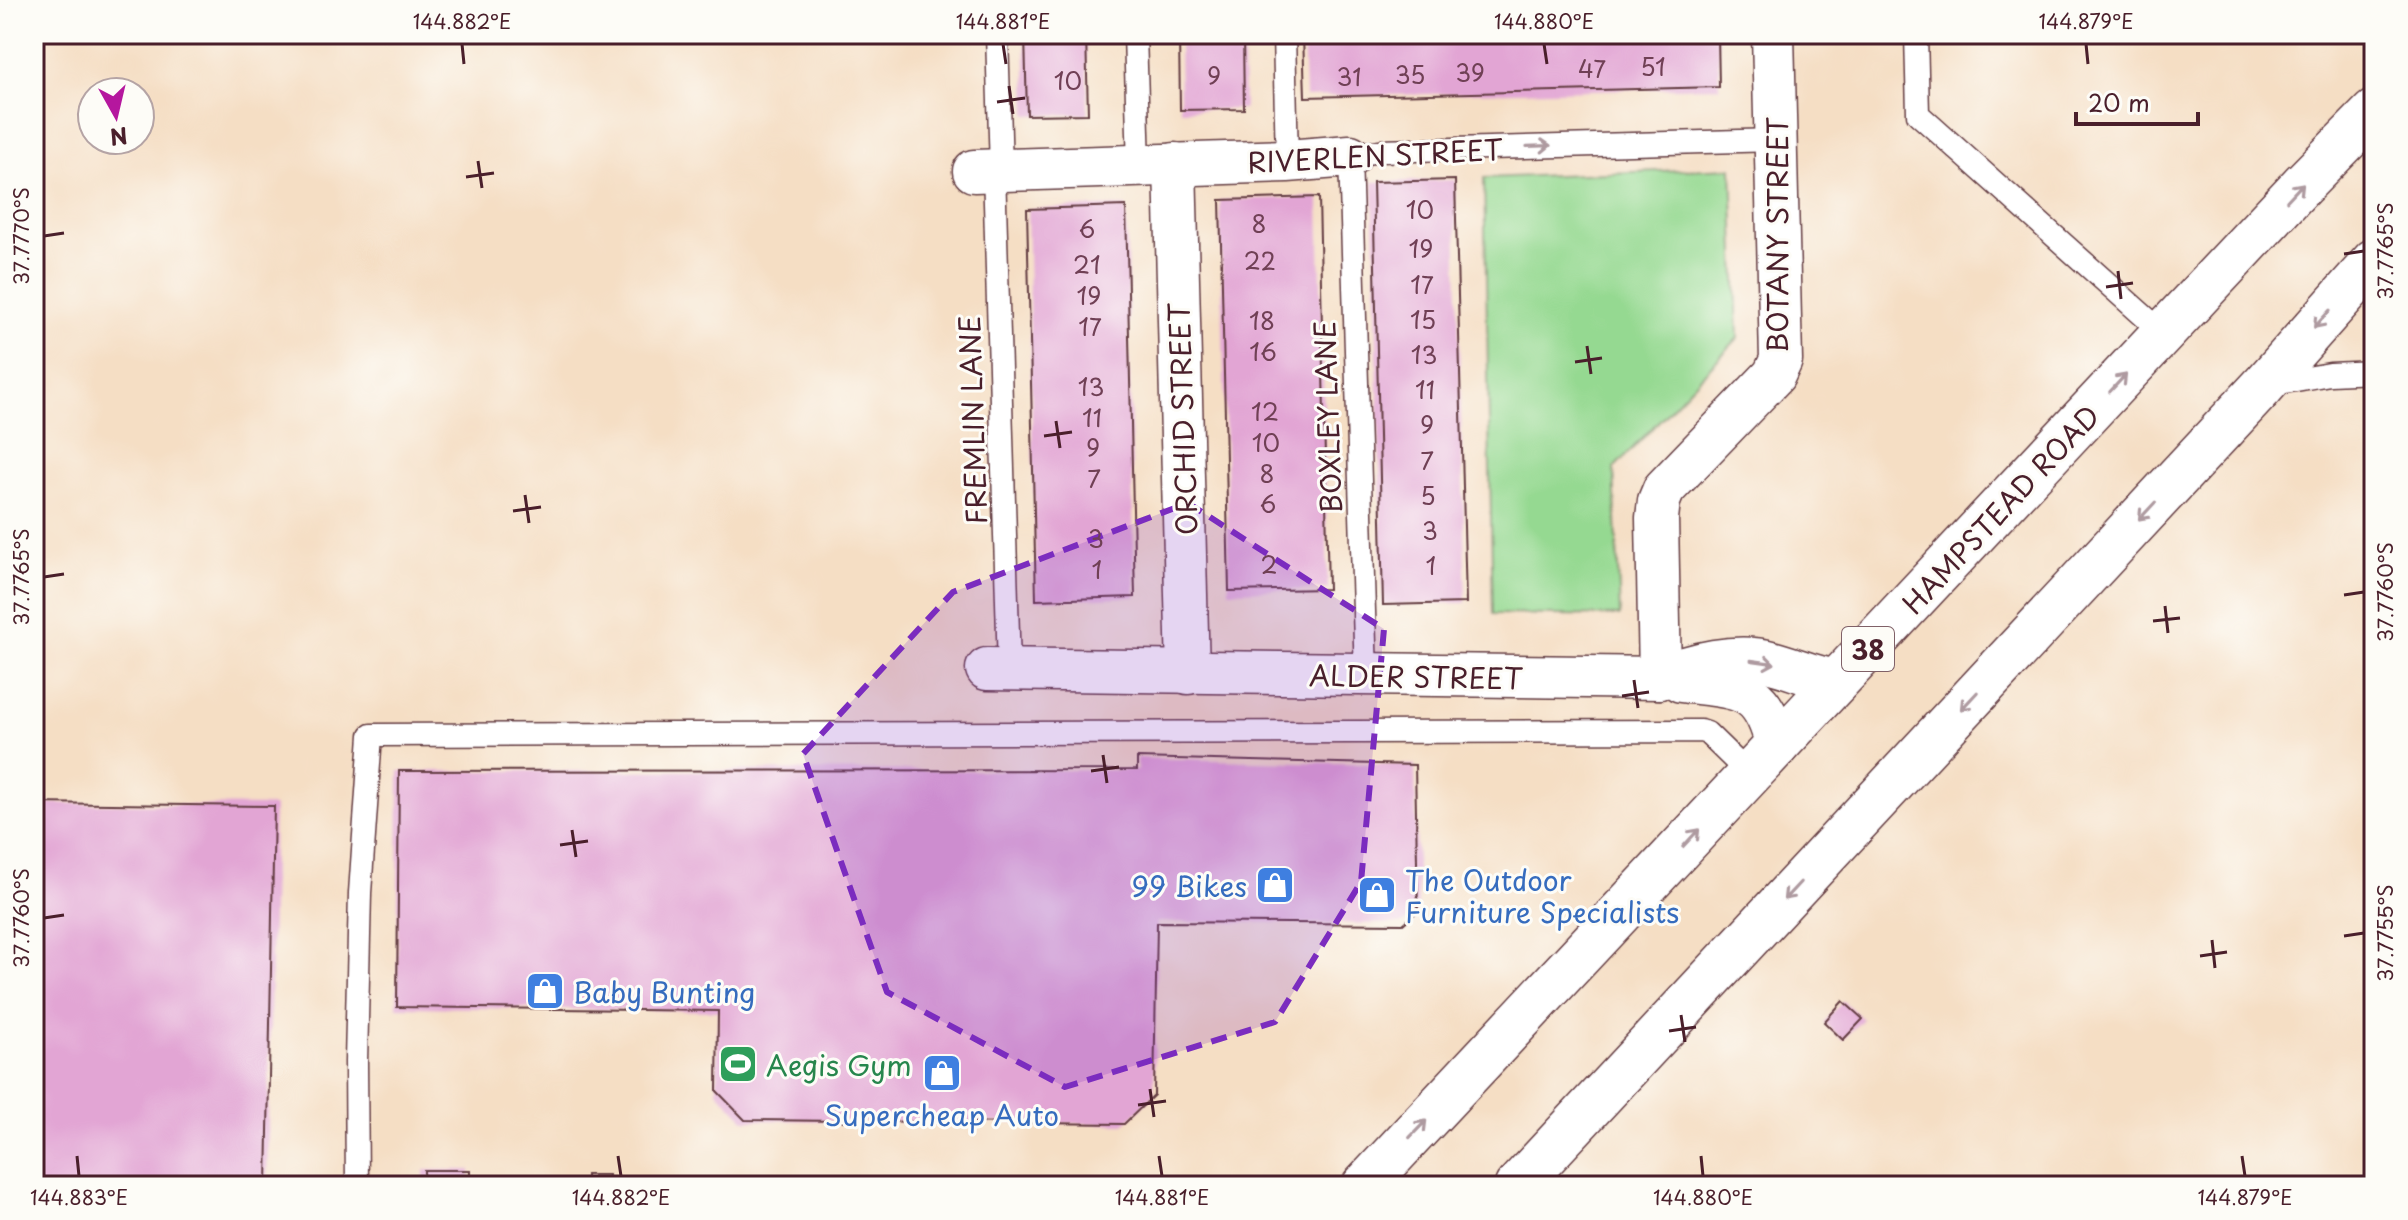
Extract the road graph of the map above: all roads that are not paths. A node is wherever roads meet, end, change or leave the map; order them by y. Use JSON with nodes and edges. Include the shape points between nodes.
{"nodes":[{"id":1,"x":997,"y":34,"type":"edge"},
{"id":2,"x":1135,"y":34,"type":"edge"},
{"id":3,"x":1284,"y":34,"type":"edge"},
{"id":4,"x":1773,"y":34,"type":"edge"},
{"id":5,"x":1916,"y":34,"type":"edge"},
{"id":6,"x":2374,"y":112,"type":"edge"},
{"id":7,"x":1776,"y":140,"type":"junction"},
{"id":8,"x":1350,"y":156,"type":"junction"},
{"id":9,"x":1287,"y":161,"type":"junction"},
{"id":10,"x":1157,"y":165,"type":"junction"},
{"id":11,"x":990,"y":170,"type":"junction"},
{"id":12,"x":2374,"y":261,"type":"edge"},
{"id":13,"x":2164,"y":334,"type":"junction"},
{"id":14,"x":2374,"y":372,"type":"edge"},
{"id":15,"x":2263,"y":386,"type":"junction"},
{"id":16,"x":998,"y":668,"type":"joint"},
{"id":17,"x":1188,"y":673,"type":"junction"},
{"id":18,"x":1366,"y":676,"type":"junction"},
{"id":19,"x":1660,"y":678,"type":"junction"},
{"id":20,"x":1838,"y":681,"type":"junction"},
{"id":21,"x":1763,"y":761,"type":"junction"},
{"id":22,"x":357,"y":1186,"type":"edge"},
{"id":23,"x":1364,"y":1186,"type":"edge"},
{"id":24,"x":1517,"y":1186,"type":"edge"}],
"edges":[{"from":1,"to":11,"type":"lane","name":"FREMLIN LANE"},
{"from":2,"to":10,"type":"lane"},
{"from":3,"to":9,"type":"lane"},
{"from":4,"to":7,"type":"street","name":"BOTANY STREET"},
{"from":5,"to":13,"type":"lane","via":[[1918,114]]},
{"from":13,"to":6,"type":"main road","name":"HAMPSTEAD ROAD","number":"38","one_way":true},
{"from":8,"to":7,"type":"lane","name":"RIVERLEN STREET","one_way":true},
{"from":7,"to":19,"type":"street","name":"BOTANY STREET","via":[[1781,360],[1774,375],[1664,489],[1659,501]]},
{"from":8,"to":9,"type":"street","name":"RIVERLEN STREET"},
{"from":8,"to":18,"type":"lane","name":"BOXLEY LANE"},
{"from":9,"to":10,"type":"street","name":"RIVERLEN STREET"},
{"from":10,"to":11,"type":"street","name":"RIVERLEN STREET"},
{"from":10,"to":17,"type":"street","name":"ORCHID STREET"},
{"from":11,"to":16,"type":"lane","name":"FREMLIN LANE"},
{"from":12,"to":15,"type":"main road","one_way":true},
{"from":20,"to":13,"type":"main road","name":"HAMPSTEAD ROAD","number":"38","one_way":true},
{"from":14,"to":15,"type":"lane"},
{"from":15,"to":24,"type":"main road","one_way":true},
{"from":16,"to":17,"type":"street","name":"ALDER STREET"},
{"from":17,"to":18,"type":"street","name":"ALDER STREET"},
{"from":18,"to":19,"type":"street","name":"ALDER STREET"},
{"from":19,"to":20,"type":"street","name":"ALDER STREET","one_way":true,"via":[[1694,666],[1755,660]]},
{"from":19,"to":21,"type":"street","via":[[1752,696],[1768,718]]},
{"from":20,"to":21,"type":"main road","name":"HAMPSTEAD ROAD","number":"38"},
{"from":21,"to":22,"type":"lane","via":[[1701,731],[371,735],[360,893]]},
{"from":23,"to":21,"type":"main road","name":"HAMPSTEAD ROAD","number":"38","one_way":true}]}
